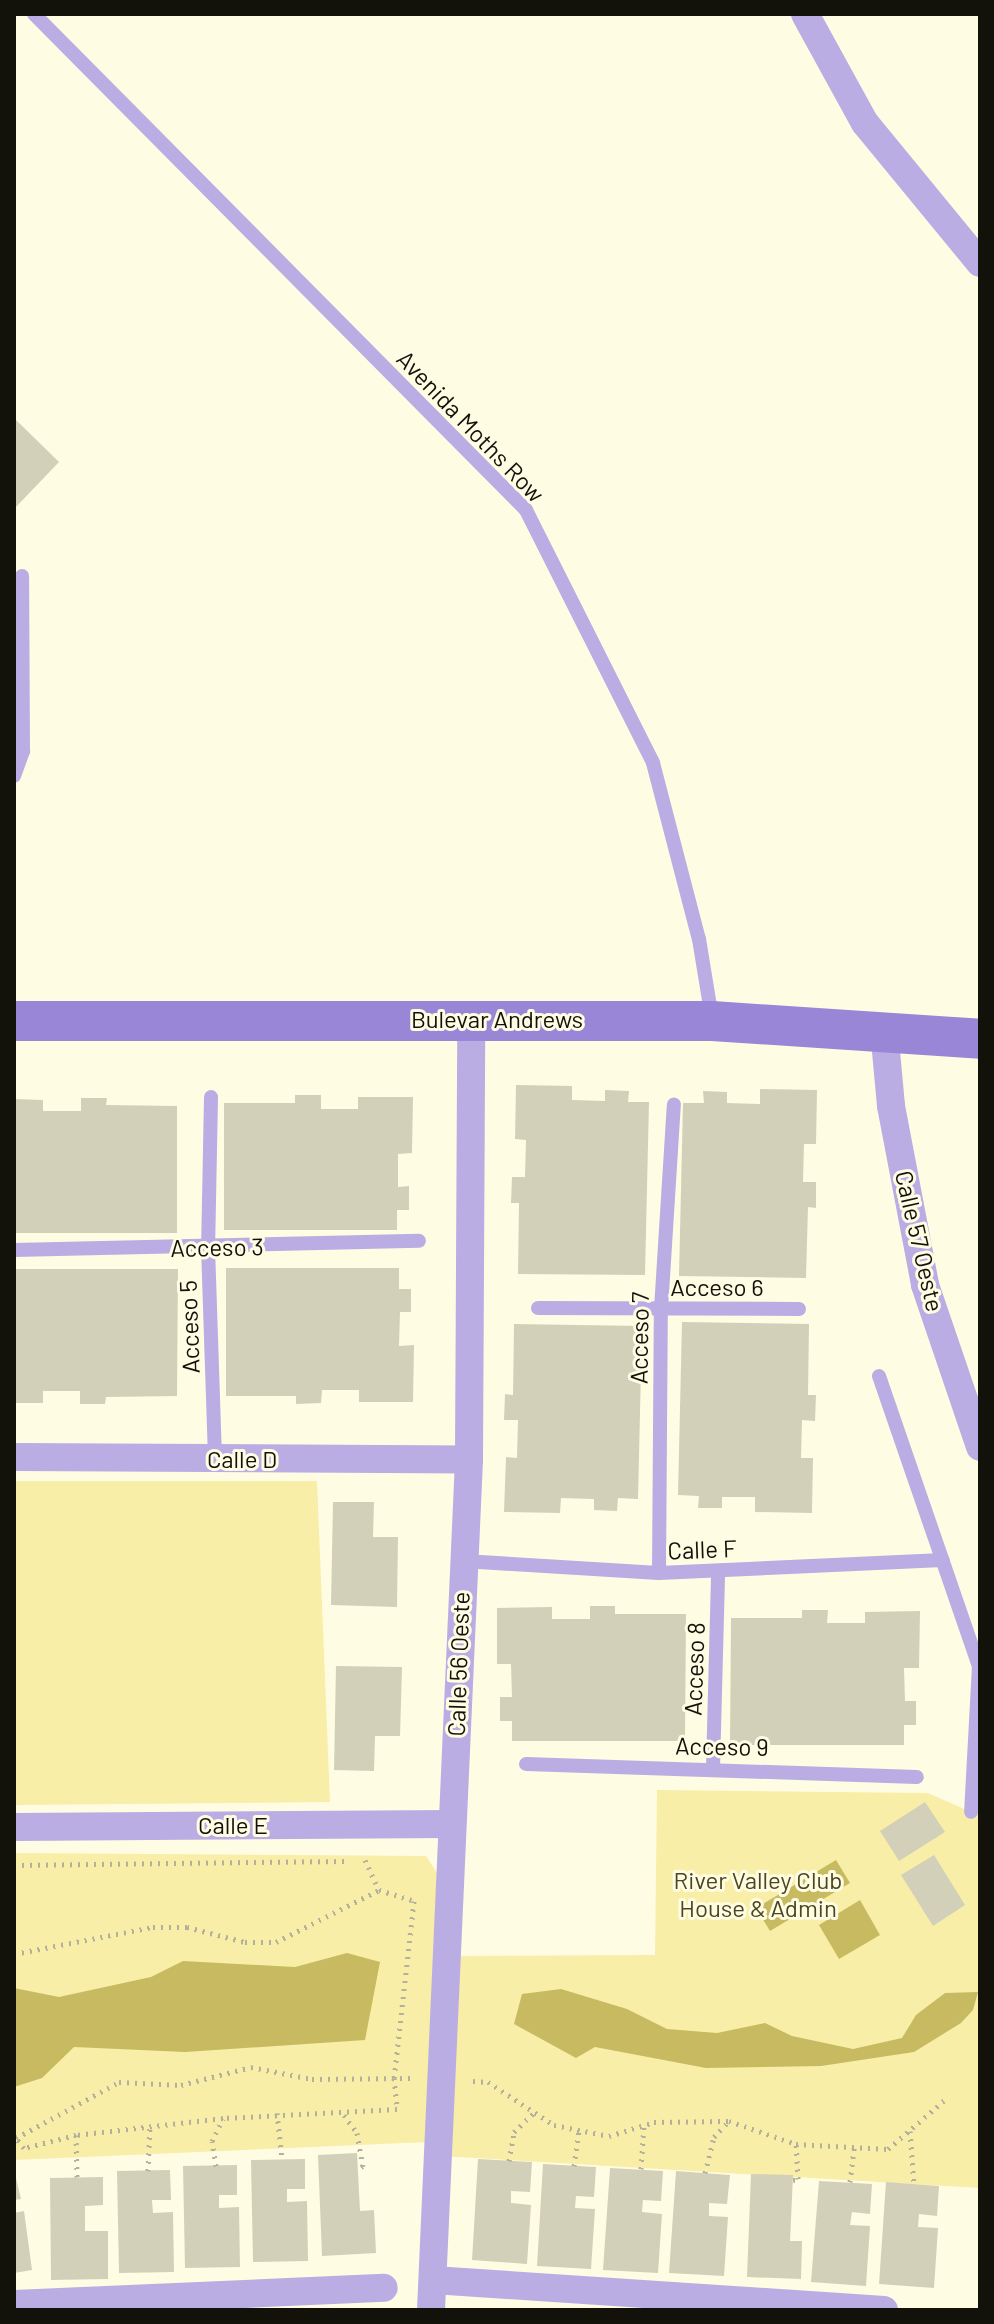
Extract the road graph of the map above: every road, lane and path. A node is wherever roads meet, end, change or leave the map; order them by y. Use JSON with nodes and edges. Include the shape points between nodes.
{"nodes":[{"id":1,"x":34,"y":14,"type":"edge"},
{"id":2,"x":805,"y":14,"type":"edge"},
{"id":3,"x":980,"y":263,"type":"edge"},
{"id":4,"x":22,"y":576,"type":"dead end"},
{"id":5,"x":14,"y":776,"type":"edge"},
{"id":6,"x":471,"y":1018,"type":"junction"},
{"id":7,"x":14,"y":1021,"type":"edge"},
{"id":8,"x":712,"y":1021,"type":"junction"},
{"id":9,"x":884,"y":1030,"type":"junction"},
{"id":10,"x":980,"y":1039,"type":"edge"},
{"id":11,"x":211,"y":1097,"type":"dead end"},
{"id":12,"x":674,"y":1104,"type":"dead end"},
{"id":13,"x":419,"y":1241,"type":"dead end"},
{"id":14,"x":208,"y":1247,"type":"junction"},
{"id":15,"x":14,"y":1250,"type":"edge"},
{"id":16,"x":538,"y":1308,"type":"dead end"},
{"id":17,"x":661,"y":1309,"type":"junction"},
{"id":18,"x":799,"y":1309,"type":"dead end"},
{"id":19,"x":879,"y":1376,"type":"dead end"},
{"id":20,"x":980,"y":1447,"type":"edge"},
{"id":21,"x":14,"y":1457,"type":"edge"},
{"id":22,"x":215,"y":1459,"type":"junction"},
{"id":23,"x":469,"y":1459,"type":"junction"},
{"id":24,"x":943,"y":1560,"type":"junction"},
{"id":25,"x":463,"y":1561,"type":"junction"},
{"id":26,"x":718,"y":1571,"type":"junction"},
{"id":27,"x":659,"y":1573,"type":"junction"},
{"id":28,"x":526,"y":1764,"type":"dead end"},
{"id":29,"x":713,"y":1768,"type":"junction"},
{"id":30,"x":917,"y":1777,"type":"dead end"},
{"id":31,"x":971,"y":1812,"type":"dead end"},
{"id":32,"x":452,"y":1824,"type":"junction"},
{"id":33,"x":14,"y":1827,"type":"edge"},
{"id":34,"x":14,"y":1865,"type":"edge"},
{"id":35,"x":379,"y":1890,"type":"junction"},
{"id":36,"x":14,"y":1954,"type":"edge"},
{"id":37,"x":394,"y":2078,"type":"junction"},
{"id":38,"x":443,"y":2078,"type":"junction"},
{"id":39,"x":946,"y":2099,"type":"dead end"},
{"id":40,"x":535,"y":2112,"type":"junction"},
{"id":41,"x":277,"y":2113,"type":"junction"},
{"id":42,"x":343,"y":2115,"type":"junction"},
{"id":43,"x":223,"y":2118,"type":"junction"},
{"id":44,"x":729,"y":2121,"type":"junction"},
{"id":45,"x":644,"y":2125,"type":"junction"},
{"id":46,"x":150,"y":2126,"type":"junction"},
{"id":47,"x":579,"y":2130,"type":"junction"},
{"id":48,"x":910,"y":2130,"type":"junction"},
{"id":49,"x":76,"y":2135,"type":"junction"},
{"id":50,"x":15,"y":2138,"type":"edge"},
{"id":51,"x":796,"y":2144,"type":"junction"},
{"id":52,"x":854,"y":2147,"type":"junction"},
{"id":53,"x":282,"y":2159,"type":"dead end"},
{"id":54,"x":509,"y":2161,"type":"dead end"},
{"id":55,"x":216,"y":2166,"type":"dead end"},
{"id":56,"x":574,"y":2166,"type":"dead end"},
{"id":57,"x":358,"y":2168,"type":"dead end"},
{"id":58,"x":641,"y":2169,"type":"dead end"},
{"id":59,"x":148,"y":2171,"type":"dead end"},
{"id":60,"x":705,"y":2173,"type":"dead end"},
{"id":61,"x":77,"y":2177,"type":"dead end"},
{"id":62,"x":793,"y":2180,"type":"dead end"},
{"id":63,"x":850,"y":2182,"type":"dead end"},
{"id":64,"x":914,"y":2184,"type":"dead end"},
{"id":65,"x":433,"y":2280,"type":"junction"},
{"id":66,"x":384,"y":2288,"type":"dead end"},
{"id":67,"x":14,"y":2304,"type":"edge"},
{"id":68,"x":431,"y":2310,"type":"edge"},
{"id":69,"x":884,"y":2310,"type":"edge"}],
"edges":[{"from":1,"to":8,"type":"lane","name":"Avenida Moths Row","via":[[526,510],[653,763],[699,939]]},
{"from":2,"to":3,"type":"street","via":[[865,123]]},
{"from":4,"to":5,"type":"lane","via":[[23,751]]},
{"from":6,"to":7,"type":"main road","name":"Bulevar Andrews"},
{"from":6,"to":8,"type":"main road","name":"Bulevar Andrews"},
{"from":6,"to":23,"type":"street","name":"Calle 56 Oeste"},
{"from":8,"to":9,"type":"main road","name":"Bulevar Andrews"},
{"from":9,"to":10,"type":"main road","name":"Bulevar Andrews"},
{"from":9,"to":20,"type":"street","name":"Calle 57 Oeste","via":[[891,1106],[925,1285]]},
{"from":11,"to":14,"type":"lane","name":"Acceso 5"},
{"from":12,"to":17,"type":"lane","name":"Acceso 7"},
{"from":13,"to":14,"type":"lane","name":"Acceso 3"},
{"from":14,"to":15,"type":"lane","name":"Acceso 3"},
{"from":14,"to":22,"type":"lane","name":"Acceso 5"},
{"from":16,"to":17,"type":"lane","name":"Acceso 6"},
{"from":17,"to":18,"type":"lane","name":"Acceso 6"},
{"from":17,"to":27,"type":"lane","name":"Acceso 7"},
{"from":19,"to":24,"type":"lane"},
{"from":21,"to":22,"type":"street","name":"Calle D"},
{"from":22,"to":23,"type":"street","name":"Calle D"},
{"from":23,"to":25,"type":"street","name":"Calle 56 Oeste"},
{"from":24,"to":26,"type":"lane","name":"Calle F"},
{"from":24,"to":31,"type":"lane","via":[[979,1666]]},
{"from":25,"to":27,"type":"lane","name":"Calle F"},
{"from":25,"to":32,"type":"street","name":"Calle 56 Oeste"},
{"from":26,"to":27,"type":"lane","name":"Calle F"},
{"from":26,"to":29,"type":"lane","name":"Acceso 8"},
{"from":28,"to":29,"type":"lane","name":"Acceso 9"},
{"from":29,"to":30,"type":"lane","name":"Acceso 9"},
{"from":32,"to":33,"type":"street","name":"Calle E"},
{"from":32,"to":38,"type":"street","name":"Calle 56 Oeste"},
{"from":34,"to":35,"type":"path","via":[[368,1860]]},
{"from":35,"to":36,"type":"path","via":[[276,1942],[245,1942],[187,1927],[153,1927]]},
{"from":35,"to":37,"type":"path","via":[[414,1901]]},
{"from":37,"to":38,"type":"path"},
{"from":37,"to":42,"type":"path","via":[[397,2109]]},
{"from":37,"to":50,"type":"path","via":[[312,2079],[251,2067],[181,2085],[119,2082]]},
{"from":38,"to":40,"type":"path","via":[[488,2082]]},
{"from":38,"to":65,"type":"street","name":"Calle 56 Oeste"},
{"from":39,"to":48,"type":"path"},
{"from":40,"to":47,"type":"path","via":[[554,2125]]},
{"from":40,"to":54,"type":"path","via":[[514,2132]]},
{"from":41,"to":42,"type":"path"},
{"from":41,"to":43,"type":"path"},
{"from":41,"to":53,"type":"path"},
{"from":42,"to":57,"type":"path","via":[[357,2133],[363,2166]]},
{"from":43,"to":46,"type":"path"},
{"from":43,"to":55,"type":"path","via":[[212,2141]]},
{"from":44,"to":45,"type":"path"},
{"from":44,"to":51,"type":"path"},
{"from":44,"to":60,"type":"path","via":[[714,2137]]},
{"from":45,"to":47,"type":"path","via":[[609,2136]]},
{"from":45,"to":58,"type":"path"},
{"from":46,"to":49,"type":"path"},
{"from":46,"to":59,"type":"path"},
{"from":47,"to":56,"type":"path"},
{"from":48,"to":52,"type":"path","via":[[888,2149]]},
{"from":48,"to":64,"type":"path"},
{"from":49,"to":50,"type":"path","via":[[24,2148]]},
{"from":49,"to":61,"type":"path"},
{"from":51,"to":52,"type":"path"},
{"from":51,"to":62,"type":"path","via":[[798,2179]]},
{"from":52,"to":63,"type":"path"},
{"from":65,"to":68,"type":"street","name":"Calle 56 Oeste"},
{"from":65,"to":69,"type":"street"},
{"from":66,"to":67,"type":"street"}]}
